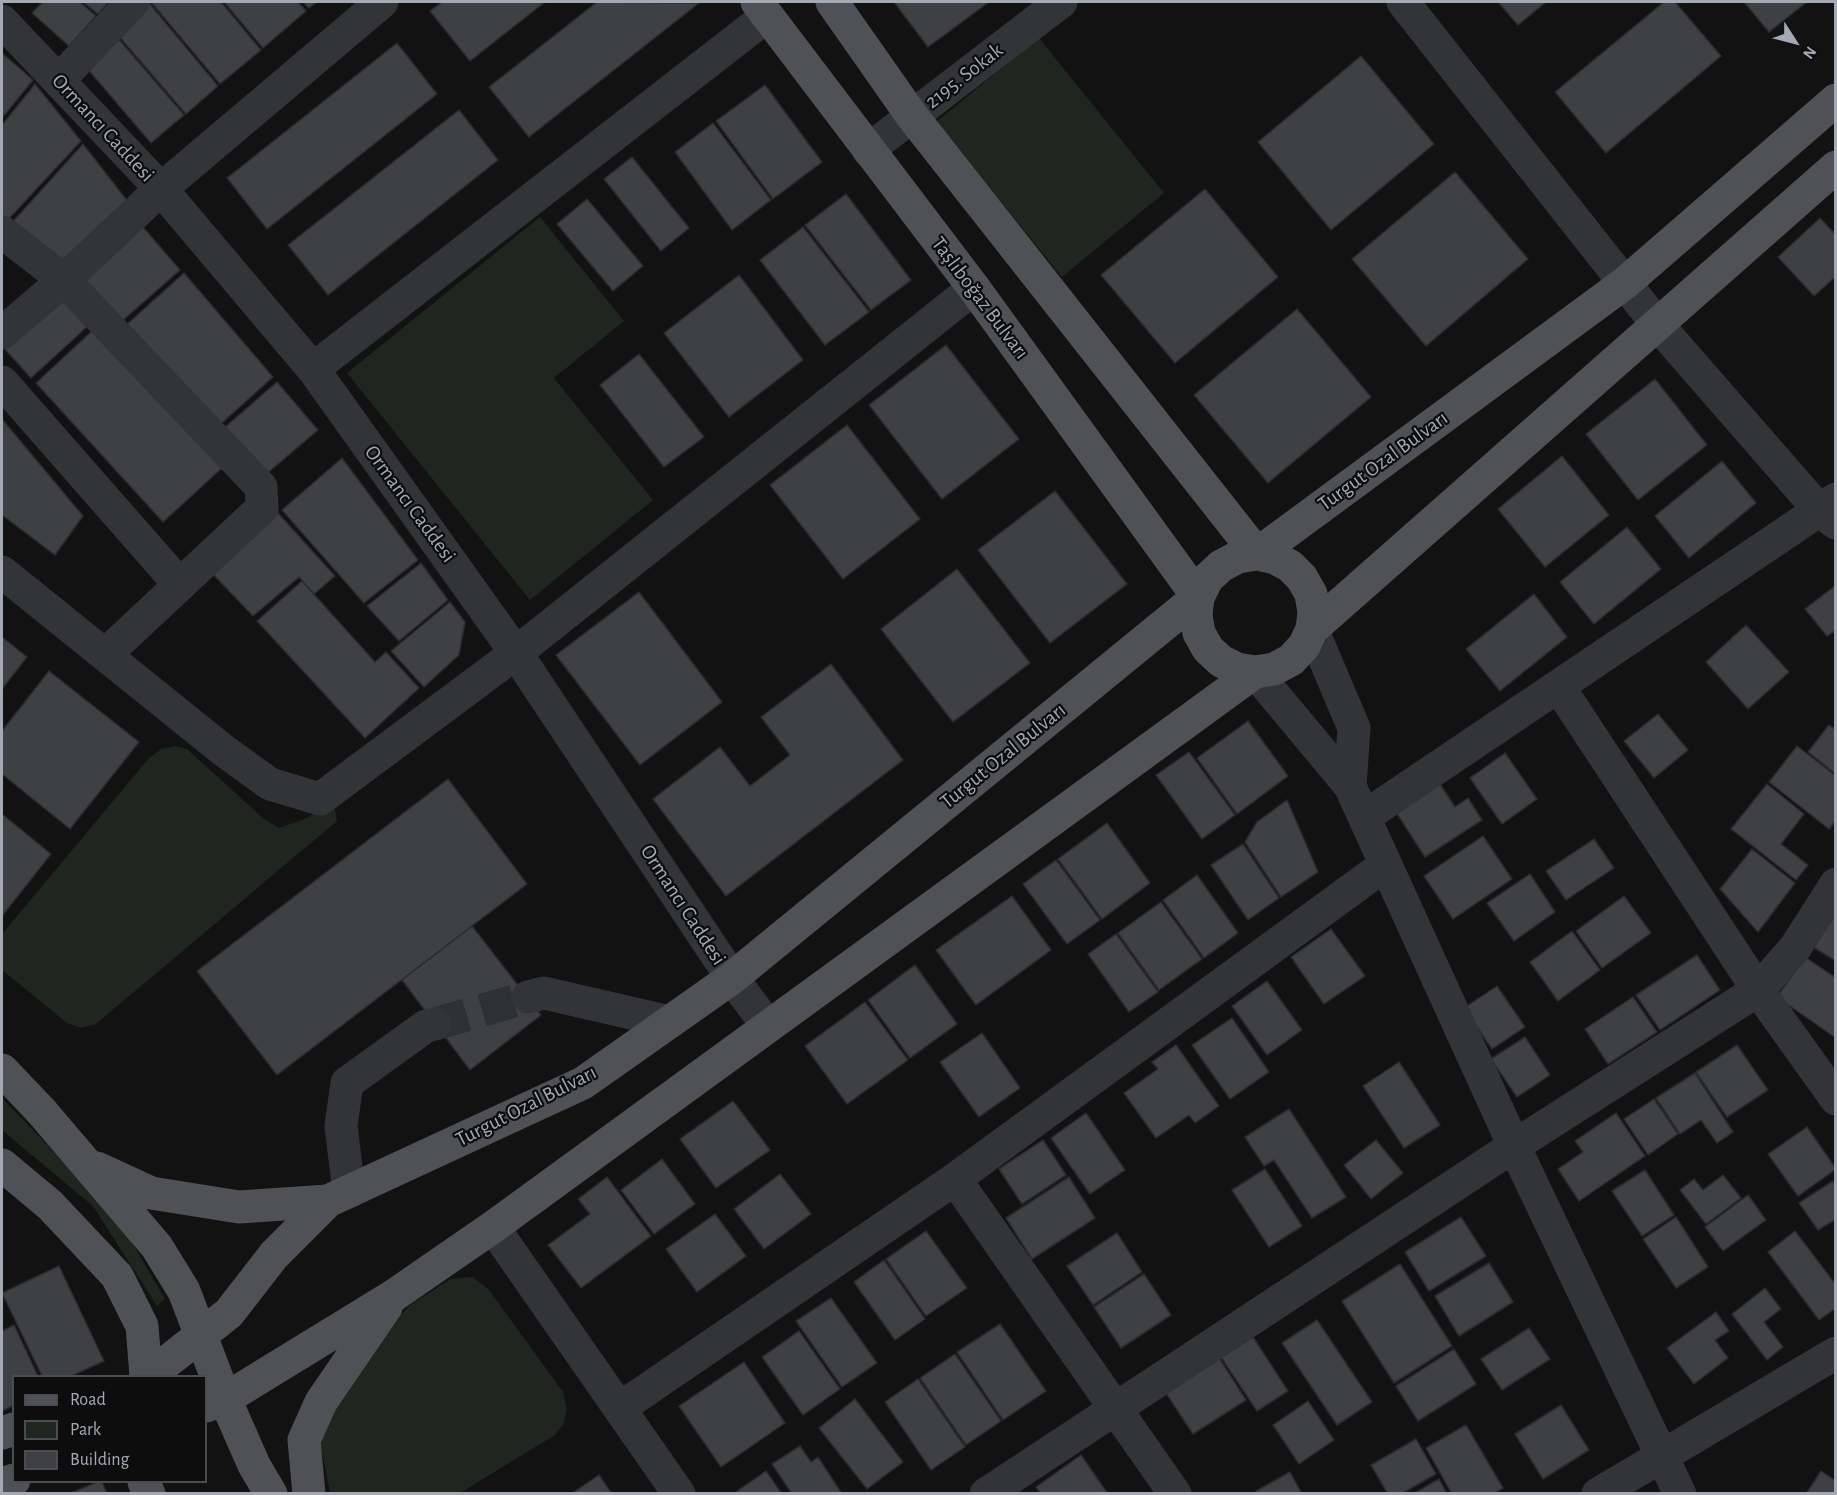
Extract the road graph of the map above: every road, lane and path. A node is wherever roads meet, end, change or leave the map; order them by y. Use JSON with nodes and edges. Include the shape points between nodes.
{"nodes":[{"id":1,"x":133,"y":2,"type":"edge"},
{"id":2,"x":382,"y":2,"type":"edge"},
{"id":3,"x":832,"y":2,"type":"edge"},
{"id":4,"x":1061,"y":2,"type":"edge"},
{"id":5,"x":1403,"y":2,"type":"edge"},
{"id":6,"x":762,"y":9,"type":"edge"},
{"id":7,"x":2,"y":21,"type":"edge"},
{"id":8,"x":58,"y":80,"type":"junction"},
{"id":9,"x":1836,"y":100,"type":"edge"},
{"id":10,"x":912,"y":116,"type":"junction"},
{"id":11,"x":868,"y":150,"type":"junction"},
{"id":12,"x":1836,"y":167,"type":"edge"},
{"id":13,"x":161,"y":189,"type":"junction"},
{"id":14,"x":2,"y":232,"type":"edge"},
{"id":15,"x":64,"y":280,"type":"junction"},
{"id":16,"x":1624,"y":283,"type":"junction"},
{"id":17,"x":974,"y":288,"type":"junction"},
{"id":18,"x":1657,"y":324,"type":"junction"},
{"id":19,"x":2,"y":333,"type":"edge"},
{"id":20,"x":313,"y":369,"type":"junction"},
{"id":21,"x":2,"y":382,"type":"edge"},
{"id":22,"x":1830,"y":511,"type":"edge"},
{"id":23,"x":1257,"y":554,"type":"junction"},
{"id":24,"x":2,"y":572,"type":"edge"},
{"id":25,"x":180,"y":585,"type":"junction"},
{"id":26,"x":1198,"y":597,"type":"junction"},
{"id":27,"x":1312,"y":629,"type":"junction"},
{"id":28,"x":516,"y":653,"type":"junction"},
{"id":29,"x":106,"y":654,"type":"junction"},
{"id":30,"x":1255,"y":672,"type":"junction"},
{"id":31,"x":1559,"y":687,"type":"junction"},
{"id":32,"x":1350,"y":786,"type":"junction"},
{"id":33,"x":1364,"y":818,"type":"junction"},
{"id":34,"x":1385,"y":865,"type":"junction"},
{"id":35,"x":1836,"y":884,"type":"edge"},
{"id":36,"x":732,"y":978,"type":"junction"},
{"id":37,"x":1758,"y":990,"type":"junction"},
{"id":38,"x":528,"y":997,"type":"tunnel mouth"},
{"id":39,"x":670,"y":1022,"type":"junction"},
{"id":40,"x":435,"y":1024,"type":"tunnel mouth"},
{"id":41,"x":768,"y":1026,"type":"junction"},
{"id":42,"x":2,"y":1070,"type":"edge"},
{"id":43,"x":1836,"y":1099,"type":"edge"},
{"id":44,"x":1514,"y":1146,"type":"junction"},
{"id":45,"x":88,"y":1164,"type":"junction"},
{"id":46,"x":2,"y":1165,"type":"edge"},
{"id":47,"x":955,"y":1179,"type":"junction"},
{"id":48,"x":339,"y":1196,"type":"junction"},
{"id":49,"x":493,"y":1227,"type":"junction"},
{"id":50,"x":393,"y":1296,"type":"junction"},
{"id":51,"x":201,"y":1336,"type":"junction"},
{"id":52,"x":1836,"y":1353,"type":"edge"},
{"id":53,"x":148,"y":1375,"type":"edge"},
{"id":54,"x":151,"y":1375,"type":"edge"},
{"id":55,"x":215,"y":1402,"type":"edge"},
{"id":56,"x":1115,"y":1407,"type":"junction"},
{"id":57,"x":620,"y":1408,"type":"junction"},
{"id":58,"x":1662,"y":1456,"type":"junction"},
{"id":59,"x":271,"y":1494,"type":"edge"},
{"id":60,"x":309,"y":1494,"type":"edge"},
{"id":61,"x":678,"y":1494,"type":"edge"},
{"id":62,"x":986,"y":1494,"type":"edge"},
{"id":63,"x":1175,"y":1494,"type":"edge"},
{"id":64,"x":1598,"y":1494,"type":"edge"},
{"id":65,"x":1680,"y":1494,"type":"edge"}],
"edges":[{"from":1,"to":8,"type":"street"},
{"from":2,"to":13,"type":"street"},
{"from":3,"to":10,"type":"main road"},
{"from":4,"to":10,"type":"street","name":"2195. Sokak"},
{"from":5,"to":16,"type":"street"},
{"from":6,"to":11,"type":"main road","name":"Taşlıboğaz Bulvarı"},
{"from":6,"to":20,"type":"street"},
{"from":7,"to":8,"type":"street","name":"Ormancı Caddesi"},
{"from":8,"to":13,"type":"street","name":"Ormancı Caddesi"},
{"from":9,"to":16,"type":"main road","name":"Turgut Ozal Bulvarı"},
{"from":10,"to":11,"type":"street","name":"2195. Sokak"},
{"from":10,"to":23,"type":"main road"},
{"from":11,"to":17,"type":"main road","name":"Taşlıboğaz Bulvarı"},
{"from":12,"to":18,"type":"main road"},
{"from":13,"to":15,"type":"street"},
{"from":13,"to":20,"type":"street","name":"Ormancı Caddesi"},
{"from":14,"to":15,"type":"street"},
{"from":15,"to":19,"type":"street"},
{"from":15,"to":25,"type":"street","via":[[261,487],[262,508]]},
{"from":16,"to":18,"type":"street"},
{"from":16,"to":23,"type":"main road","name":"Turgut Ozal Bulvarı"},
{"from":17,"to":26,"type":"main road","name":"Taşlıboğaz Bulvarı"},
{"from":17,"to":28,"type":"street"},
{"from":18,"to":22,"type":"street"},
{"from":18,"to":27,"type":"main road"},
{"from":20,"to":28,"type":"street","name":"Ormancı Caddesi"},
{"from":21,"to":25,"type":"street"},
{"from":22,"to":31,"type":"street"},
{"from":23,"to":26,"type":"main road","name":"Turgut Ozal Bulvarı","via":[[1238,557],[1221,566],[1207,579]]},
{"from":23,"to":27,"type":"main road","via":[[1290,566],[1302,579],[1311,594]]},
{"from":24,"to":29,"type":"street"},
{"from":25,"to":29,"type":"street"},
{"from":26,"to":30,"type":"main road","via":[[1199,633],[1208,649],[1237,669]]},
{"from":26,"to":36,"type":"main road","name":"Turgut Ozal Bulvarı"},
{"from":27,"to":30,"type":"main road","via":[[1291,660],[1274,669]]},
{"from":27,"to":32,"type":"street","via":[[1353,728]]},
{"from":28,"to":29,"type":"street","via":[[320,799],[270,784]]},
{"from":28,"to":36,"type":"street","name":"Ormancı Caddesi"},
{"from":30,"to":32,"type":"street"},
{"from":30,"to":41,"type":"main road"},
{"from":31,"to":33,"type":"street"},
{"from":31,"to":37,"type":"street"},
{"from":32,"to":33,"type":"street"},
{"from":33,"to":34,"type":"street"},
{"from":34,"to":44,"type":"street"},
{"from":34,"to":47,"type":"street"},
{"from":35,"to":37,"type":"street","via":[[1795,948]]},
{"from":36,"to":39,"type":"main road","name":"Turgut Ozal Bulvarı"},
{"from":36,"to":41,"type":"street","name":"Ormancı Caddesi"},
{"from":37,"to":43,"type":"street"},
{"from":37,"to":44,"type":"street"},
{"from":38,"to":39,"type":"street","via":[[544,993]]},
{"from":39,"to":48,"type":"main road","name":"Turgut Ozal Bulvarı","via":[[583,1083]]},
{"from":40,"to":48,"type":"street","via":[[426,1026],[347,1083]]},
{"from":41,"to":49,"type":"main road"},
{"from":42,"to":45,"type":"main road"},
{"from":44,"to":56,"type":"street"},
{"from":44,"to":58,"type":"street"},
{"from":45,"to":48,"type":"main road","via":[[151,1193],[238,1207]]},
{"from":45,"to":51,"type":"main road","via":[[157,1247],[184,1291]]},
{"from":46,"to":53,"type":"main road","via":[[50,1205],[117,1276],[142,1326]]},
{"from":47,"to":56,"type":"street"},
{"from":47,"to":57,"type":"street"},
{"from":48,"to":51,"type":"main road","name":"Turgut Ozal Bulvarı","via":[[274,1255],[229,1313]]},
{"from":49,"to":50,"type":"main road"},
{"from":49,"to":57,"type":"street"},
{"from":50,"to":55,"type":"main road"},
{"from":50,"to":60,"type":"main road","via":[[321,1402],[304,1440]]},
{"from":51,"to":54,"type":"main road","name":"Turgut Ozal Bulvarı"},
{"from":51,"to":55,"type":"main road"},
{"from":52,"to":58,"type":"street"},
{"from":55,"to":59,"type":"main road"},
{"from":56,"to":62,"type":"street"},
{"from":56,"to":63,"type":"street"},
{"from":57,"to":61,"type":"street"},
{"from":58,"to":64,"type":"street"},
{"from":58,"to":65,"type":"street"}]}
